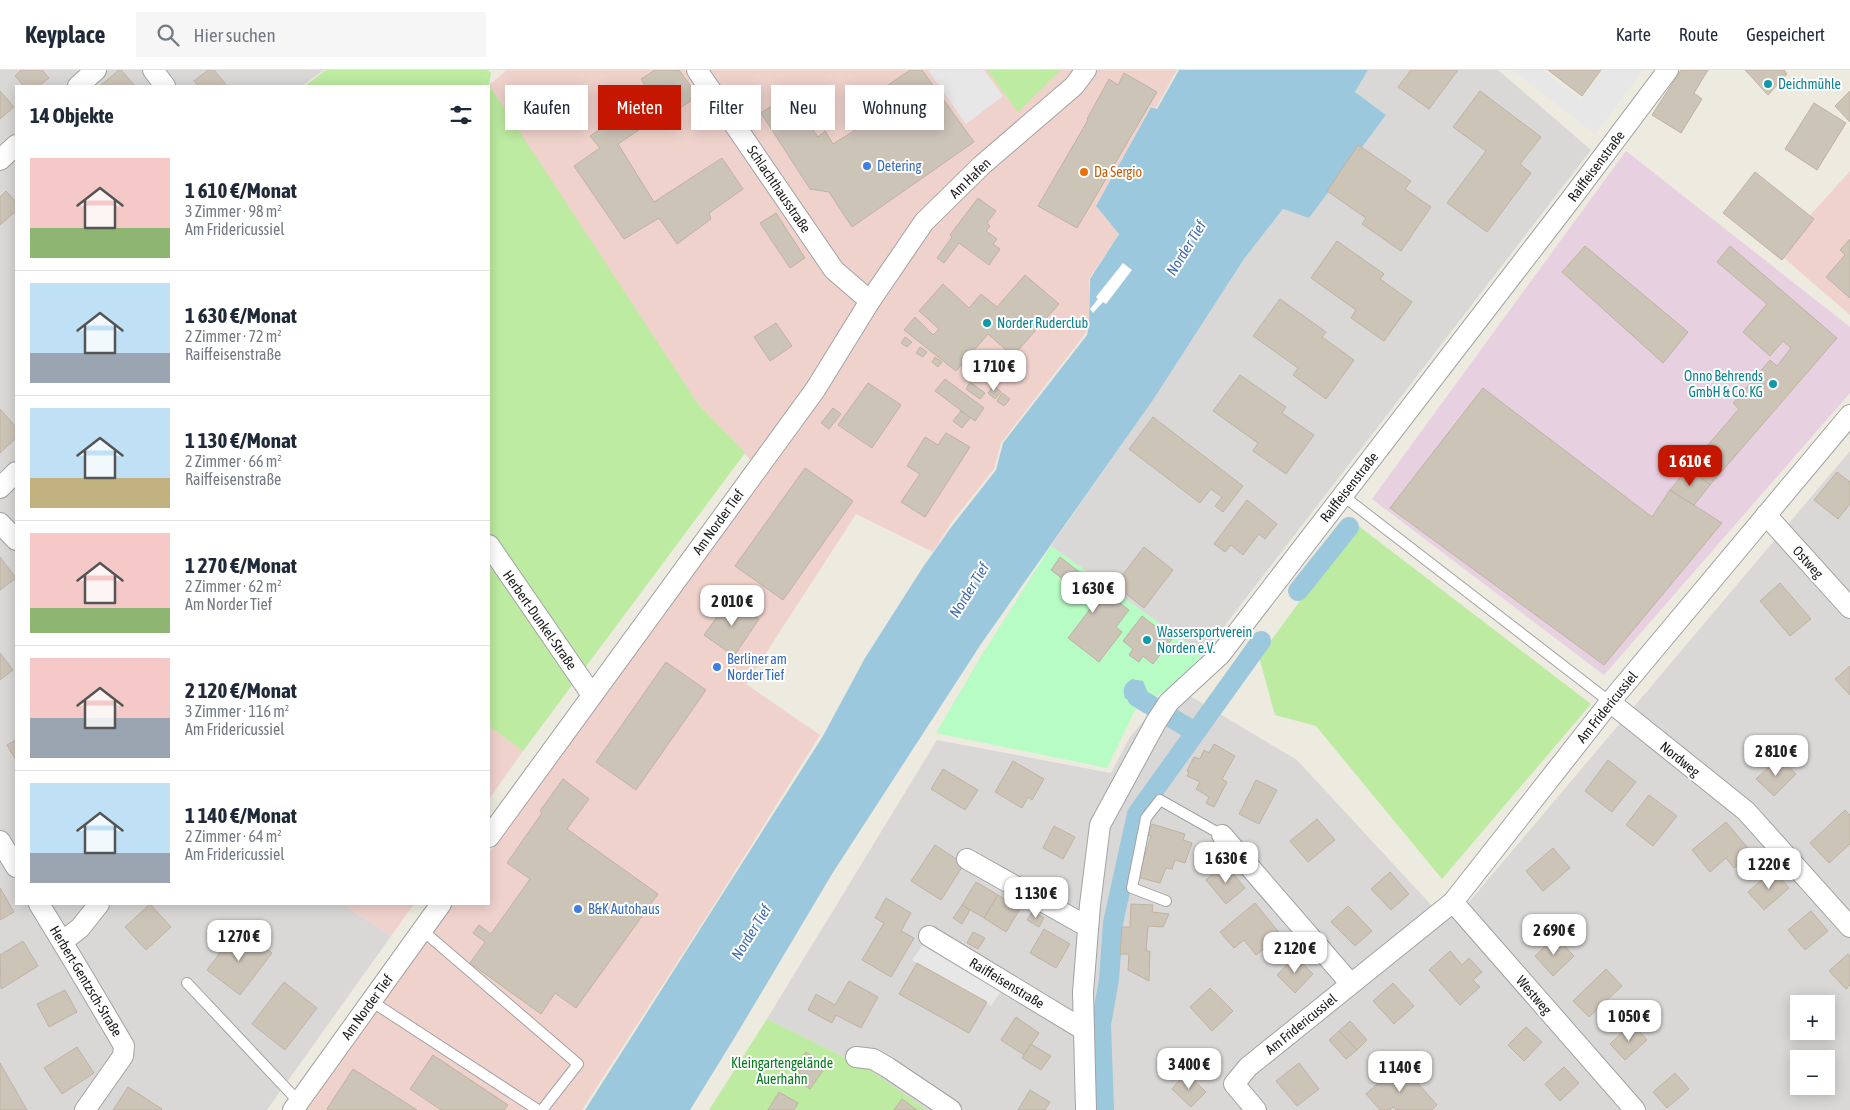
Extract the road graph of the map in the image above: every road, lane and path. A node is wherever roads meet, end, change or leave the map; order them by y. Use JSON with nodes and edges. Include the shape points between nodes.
{"nodes":[{"id":1,"x":96,"y":70,"type":"edge"},
{"id":2,"x":153,"y":70,"type":"edge"},
{"id":3,"x":697,"y":70,"type":"edge"},
{"id":4,"x":1086,"y":70,"type":"edge"},
{"id":5,"x":1668,"y":70,"type":"edge"},
{"id":6,"x":79,"y":85,"type":"edge"},
{"id":7,"x":164,"y":85,"type":"edge"},
{"id":8,"x":15,"y":146,"type":"edge"},
{"id":9,"x":0,"y":160,"type":"edge"},
{"id":10,"x":870,"y":300,"type":"junction"},
{"id":11,"x":1850,"y":415,"type":"edge"},
{"id":12,"x":15,"y":473,"type":"edge"},
{"id":13,"x":0,"y":488,"type":"edge"},
{"id":14,"x":1342,"y":495,"type":"junction"},
{"id":15,"x":1766,"y":515,"type":"junction"},
{"id":16,"x":0,"y":523,"type":"edge"},
{"id":17,"x":15,"y":539,"type":"edge"},
{"id":18,"x":490,"y":546,"type":"edge"},
{"id":19,"x":1850,"y":608,"type":"edge"},
{"id":20,"x":592,"y":695,"type":"junction"},
{"id":21,"x":1610,"y":702,"type":"junction"},
{"id":22,"x":1222,"y":835,"type":"joint"},
{"id":23,"x":490,"y":836,"type":"edge"},
{"id":24,"x":0,"y":841,"type":"edge"},
{"id":25,"x":967,"y":859,"type":"dead end"},
{"id":26,"x":15,"y":865,"type":"edge"},
{"id":27,"x":1166,"y":900,"type":"dead end"},
{"id":28,"x":1453,"y":902,"type":"junction"},
{"id":29,"x":40,"y":905,"type":"edge"},
{"id":30,"x":98,"y":905,"type":"edge"},
{"id":31,"x":440,"y":905,"type":"edge"},
{"id":32,"x":1088,"y":927,"type":"junction"},
{"id":33,"x":1850,"y":927,"type":"edge"},
{"id":34,"x":422,"y":930,"type":"junction"},
{"id":35,"x":929,"y":936,"type":"dead end"},
{"id":36,"x":63,"y":941,"type":"junction"},
{"id":37,"x":187,"y":983,"type":"dead end"},
{"id":38,"x":1350,"y":983,"type":"junction"},
{"id":39,"x":371,"y":1000,"type":"junction"},
{"id":40,"x":1084,"y":1030,"type":"junction"},
{"id":41,"x":856,"y":1058,"type":"dead end"},
{"id":42,"x":296,"y":1106,"type":"edge"},
{"id":43,"x":85,"y":1110,"type":"edge"},
{"id":44,"x":540,"y":1110,"type":"edge"},
{"id":45,"x":951,"y":1110,"type":"edge"},
{"id":46,"x":1086,"y":1110,"type":"edge"},
{"id":47,"x":1256,"y":1110,"type":"edge"},
{"id":48,"x":1635,"y":1110,"type":"edge"}],
"edges":[{"from":1,"to":6,"type":"street"},
{"from":2,"to":7,"type":"street"},
{"from":3,"to":10,"type":"street","name":"Schlachthausstraße","via":[[834,270]]},
{"from":4,"to":10,"type":"street","name":"Am Hafen","via":[[1074,86],[982,165],[924,222]]},
{"from":5,"to":14,"type":"street","name":"Raiffeisenstraße"},
{"from":8,"to":9,"type":"street"},
{"from":10,"to":20,"type":"street","name":"Am Norder Tief","via":[[815,390]]},
{"from":11,"to":15,"type":"street","name":"Am Fridericussiel"},
{"from":12,"to":13,"type":"street"},
{"from":14,"to":21,"type":"lane"},
{"from":14,"to":32,"type":"street","name":"Raiffeisenstraße","via":[[1220,655],[1169,702],[1156,722],[1100,825]]},
{"from":15,"to":19,"type":"street","name":"Ostweg"},
{"from":15,"to":21,"type":"street","name":"Am Fridericussiel"},
{"from":16,"to":17,"type":"street"},
{"from":18,"to":20,"type":"street","name":"Herbert-Dunkel-Straße"},
{"from":20,"to":23,"type":"street","name":"Am Norder Tief"},
{"from":21,"to":28,"type":"street","name":"Am Fridericussiel"},
{"from":21,"to":33,"type":"street","name":"Nordweg","via":[[1746,811]]},
{"from":22,"to":27,"type":"lane","via":[[1160,800],[1146,818],[1132,888]]},
{"from":22,"to":38,"type":"street","name":"Am Fridericussiel"},
{"from":24,"to":26,"type":"street"},
{"from":25,"to":32,"type":"street"},
{"from":28,"to":38,"type":"street","name":"Am Fridericussiel"},
{"from":28,"to":48,"type":"street","name":"Westweg"},
{"from":29,"to":36,"type":"street","name":"Herbert-Gentzsch-Straße"},
{"from":30,"to":36,"type":"street","via":[[80,928]]},
{"from":31,"to":34,"type":"street","name":"Am Norder Tief"},
{"from":32,"to":40,"type":"street","name":"Raiffeisenstraße"},
{"from":34,"to":39,"type":"street","name":"Am Norder Tief"},
{"from":34,"to":44,"type":"lane","via":[[578,1064]]},
{"from":35,"to":40,"type":"street","name":"Raiffeisenstraße"},
{"from":36,"to":43,"type":"street","name":"Herbert-Gentzsch-Straße","via":[[124,1046],[123,1056]]},
{"from":37,"to":42,"type":"lane"},
{"from":38,"to":47,"type":"street","name":"Am Fridericussiel","via":[[1248,1066],[1234,1084]]},
{"from":39,"to":42,"type":"street","name":"Am Norder Tief"},
{"from":39,"to":44,"type":"lane"},
{"from":40,"to":46,"type":"street","name":"Raiffeisenstraße"},
{"from":41,"to":45,"type":"street","via":[[887,1066]]}]}
